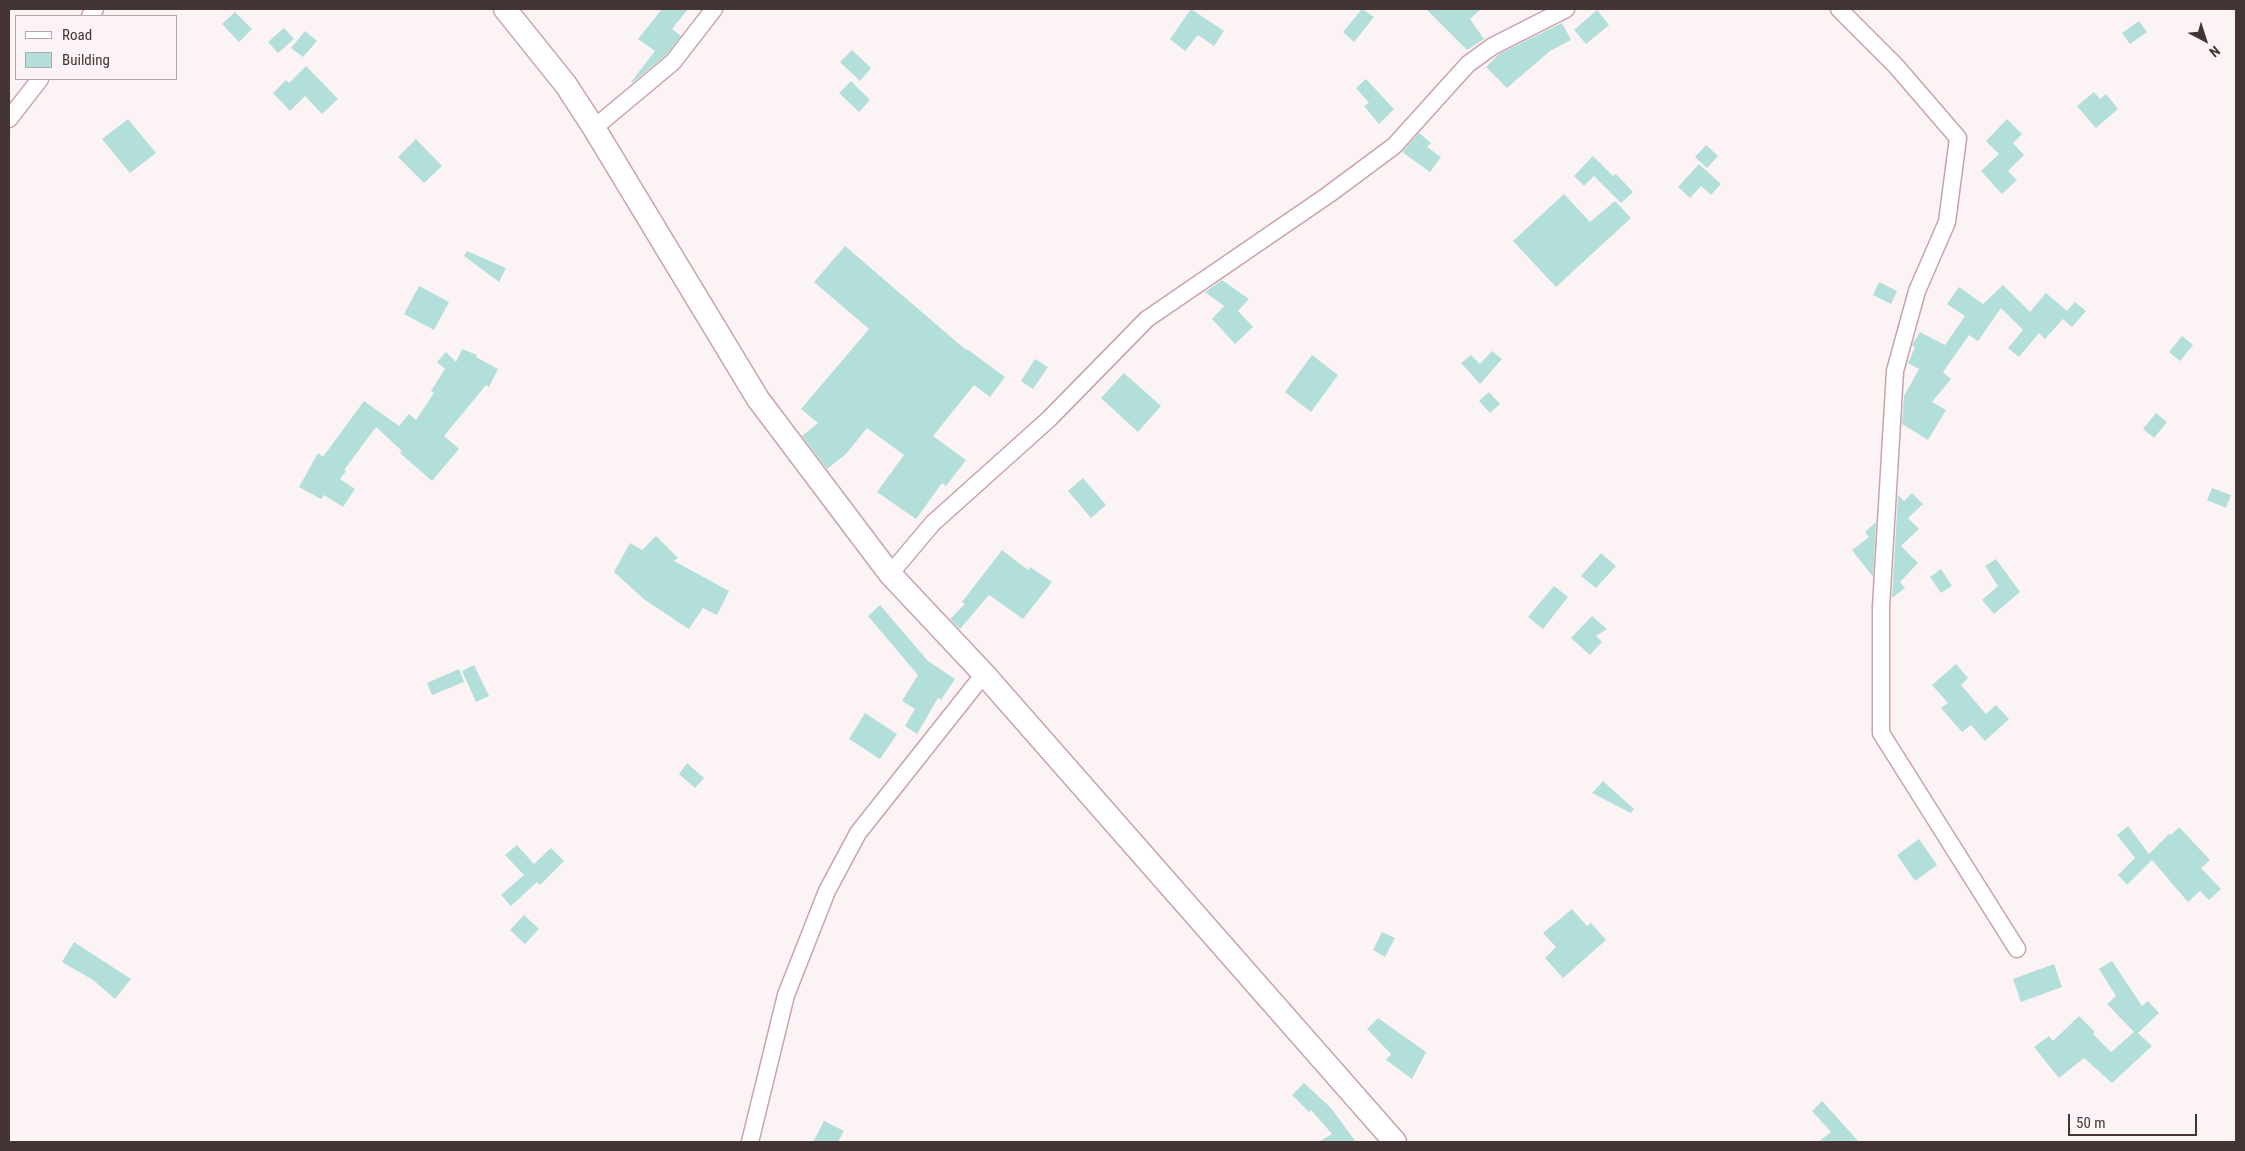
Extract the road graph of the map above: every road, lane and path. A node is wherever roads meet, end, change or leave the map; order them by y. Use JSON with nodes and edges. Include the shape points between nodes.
{"nodes":[{"id":1,"x":505,"y":9,"type":"edge"},
{"id":2,"x":714,"y":9,"type":"edge"},
{"id":3,"x":1566,"y":9,"type":"edge"},
{"id":4,"x":1839,"y":9,"type":"edge"},
{"id":5,"x":39,"y":80,"type":"edge"},
{"id":6,"x":9,"y":118,"type":"edge"},
{"id":7,"x":594,"y":128,"type":"junction"},
{"id":8,"x":890,"y":574,"type":"junction"},
{"id":9,"x":984,"y":674,"type":"junction"},
{"id":10,"x":2017,"y":949,"type":"dead end"},
{"id":11,"x":750,"y":1142,"type":"edge"},
{"id":12,"x":1395,"y":1142,"type":"edge"}],
"edges":[{"from":1,"to":7,"type":"street","via":[[566,85]]},
{"from":2,"to":7,"type":"street","via":[[673,62]]},
{"from":3,"to":8,"type":"street","via":[[1493,46],[1468,64],[1394,146],[1147,319],[1049,419],[933,523]]},
{"from":4,"to":10,"type":"street","via":[[1896,66],[1958,138],[1947,222],[1916,291],[1895,371],[1881,607],[1881,734]]},
{"from":5,"to":6,"type":"street"},
{"from":7,"to":8,"type":"street","via":[[758,399]]},
{"from":8,"to":9,"type":"street"},
{"from":9,"to":11,"type":"street","via":[[858,833],[827,891],[786,995]]},
{"from":9,"to":12,"type":"street"}]}
